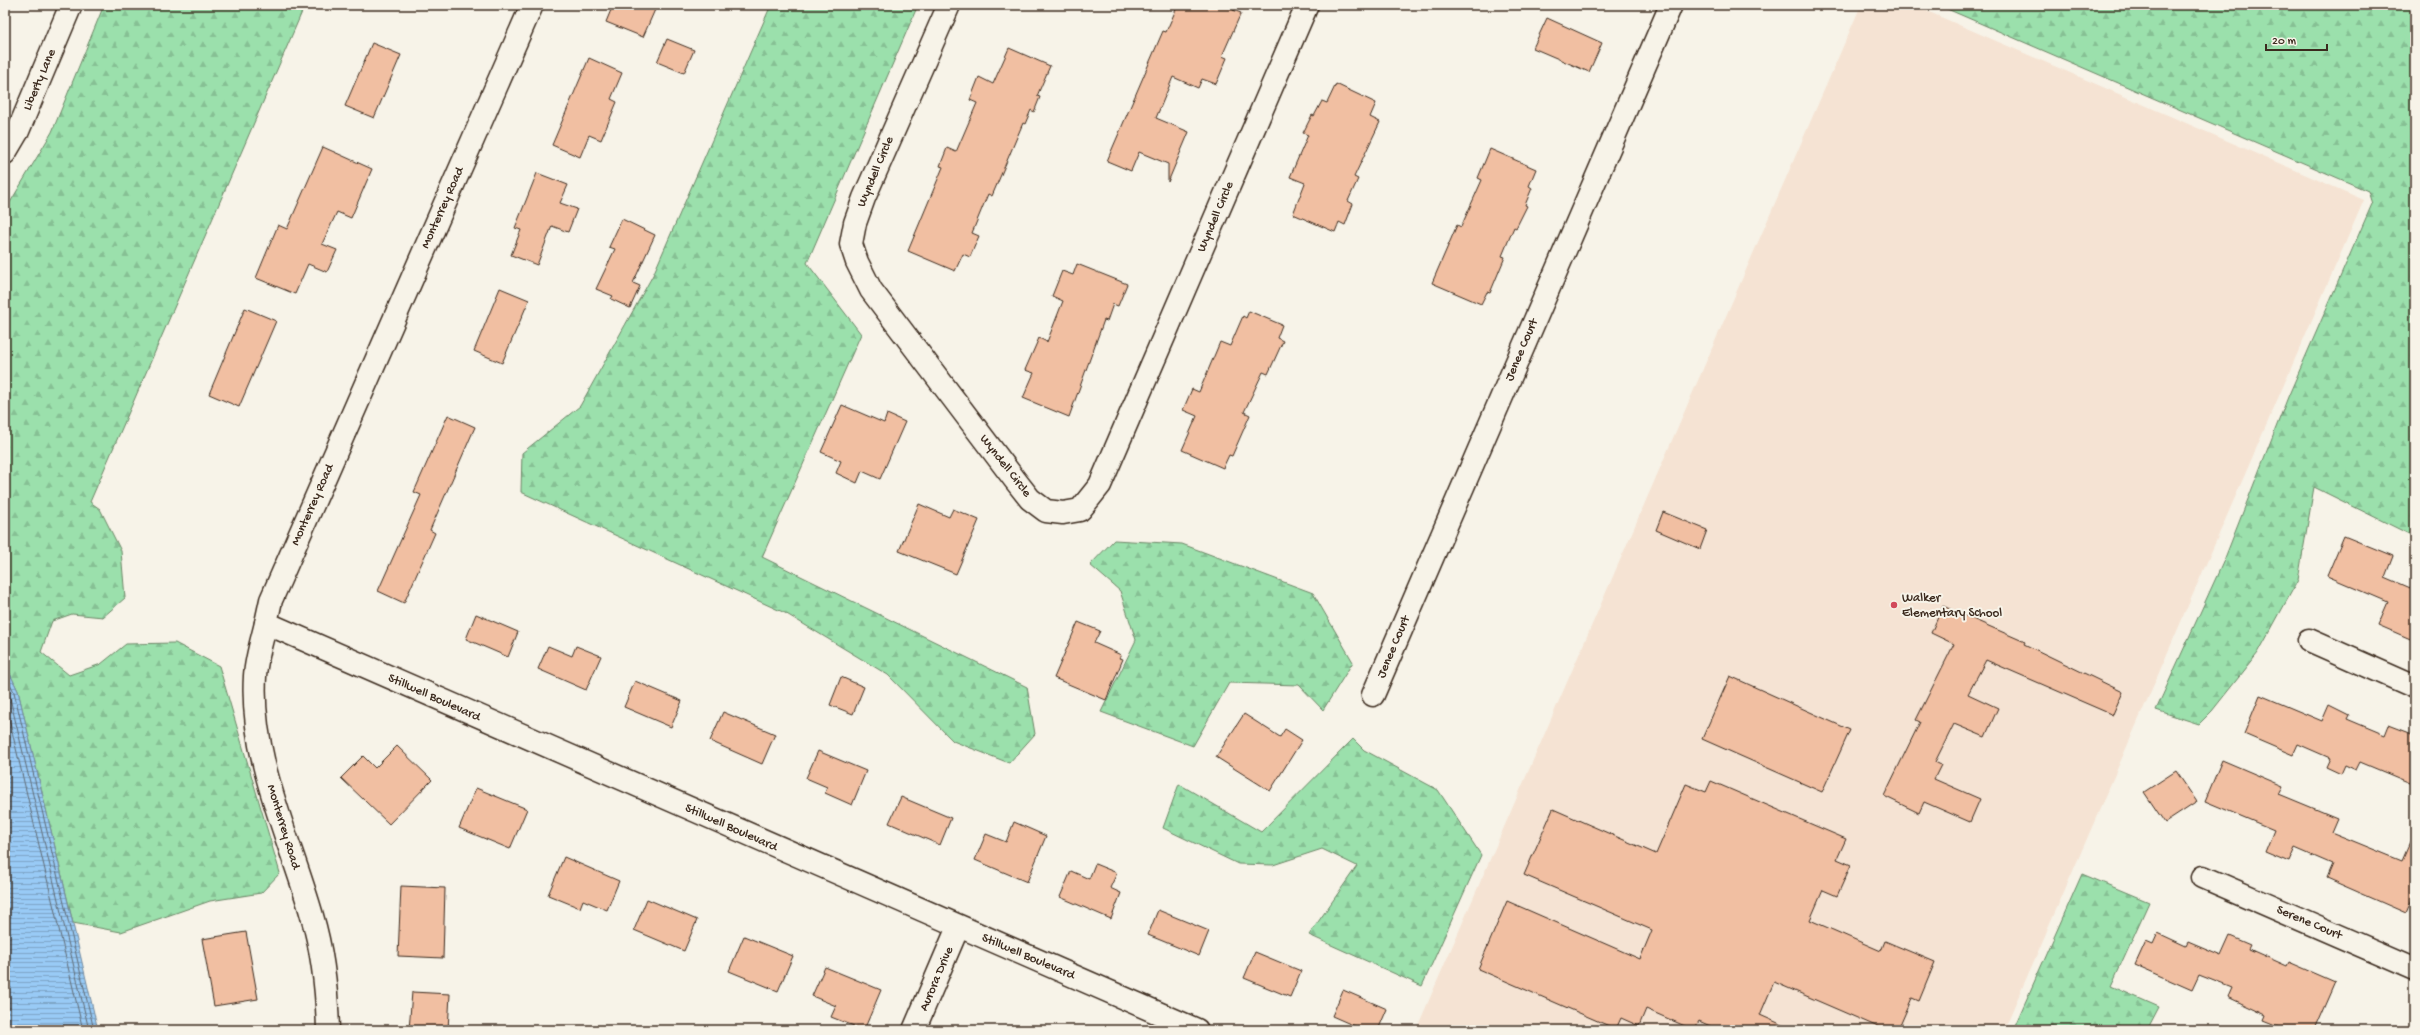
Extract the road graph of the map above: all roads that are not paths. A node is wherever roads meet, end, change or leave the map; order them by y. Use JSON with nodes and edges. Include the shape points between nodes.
{"nodes":[{"id":1,"x":71,"y":5,"type":"edge"},
{"id":2,"x":532,"y":5,"type":"edge"},
{"id":3,"x":949,"y":5,"type":"edge"},
{"id":4,"x":1307,"y":5,"type":"edge"},
{"id":5,"x":1671,"y":5,"type":"edge"},
{"id":6,"x":5,"y":154,"type":"edge"},
{"id":7,"x":266,"y":623,"type":"junction"},
{"id":8,"x":2309,"y":640,"type":"dead end"},
{"id":9,"x":2415,"y":687,"type":"edge"},
{"id":10,"x":1373,"y":695,"type":"dead end"},
{"id":11,"x":2203,"y":877,"type":"dead end"},
{"id":12,"x":958,"y":927,"type":"junction"},
{"id":13,"x":2415,"y":968,"type":"edge"},
{"id":14,"x":328,"y":1030,"type":"edge"},
{"id":15,"x":914,"y":1030,"type":"edge"},
{"id":16,"x":1197,"y":1030,"type":"edge"}],
"edges":[{"from":1,"to":6,"type":"street","name":"Liberty Lane","via":[[18,131]]},
{"from":2,"to":7,"type":"street","name":"Monterrey Road","via":[[271,600]]},
{"from":3,"to":4,"type":"street","name":"Wyndell Circle","via":[[864,198],[851,244],[871,290],[1014,480],[1030,499],[1046,511],[1063,514],[1080,510],[1100,485]]},
{"from":5,"to":10,"type":"street","name":"Jenee Court"},
{"from":7,"to":12,"type":"street","name":"Stillwell Boulevard"},
{"from":7,"to":14,"type":"street","name":"Monterrey Road","via":[[255,676],[258,724],[278,817],[312,917],[327,1000]]},
{"from":8,"to":9,"type":"street"},
{"from":11,"to":13,"type":"street","name":"Serene Court"},
{"from":12,"to":15,"type":"street","name":"Aurora Drive"},
{"from":12,"to":16,"type":"street","name":"Stillwell Boulevard"}]}
